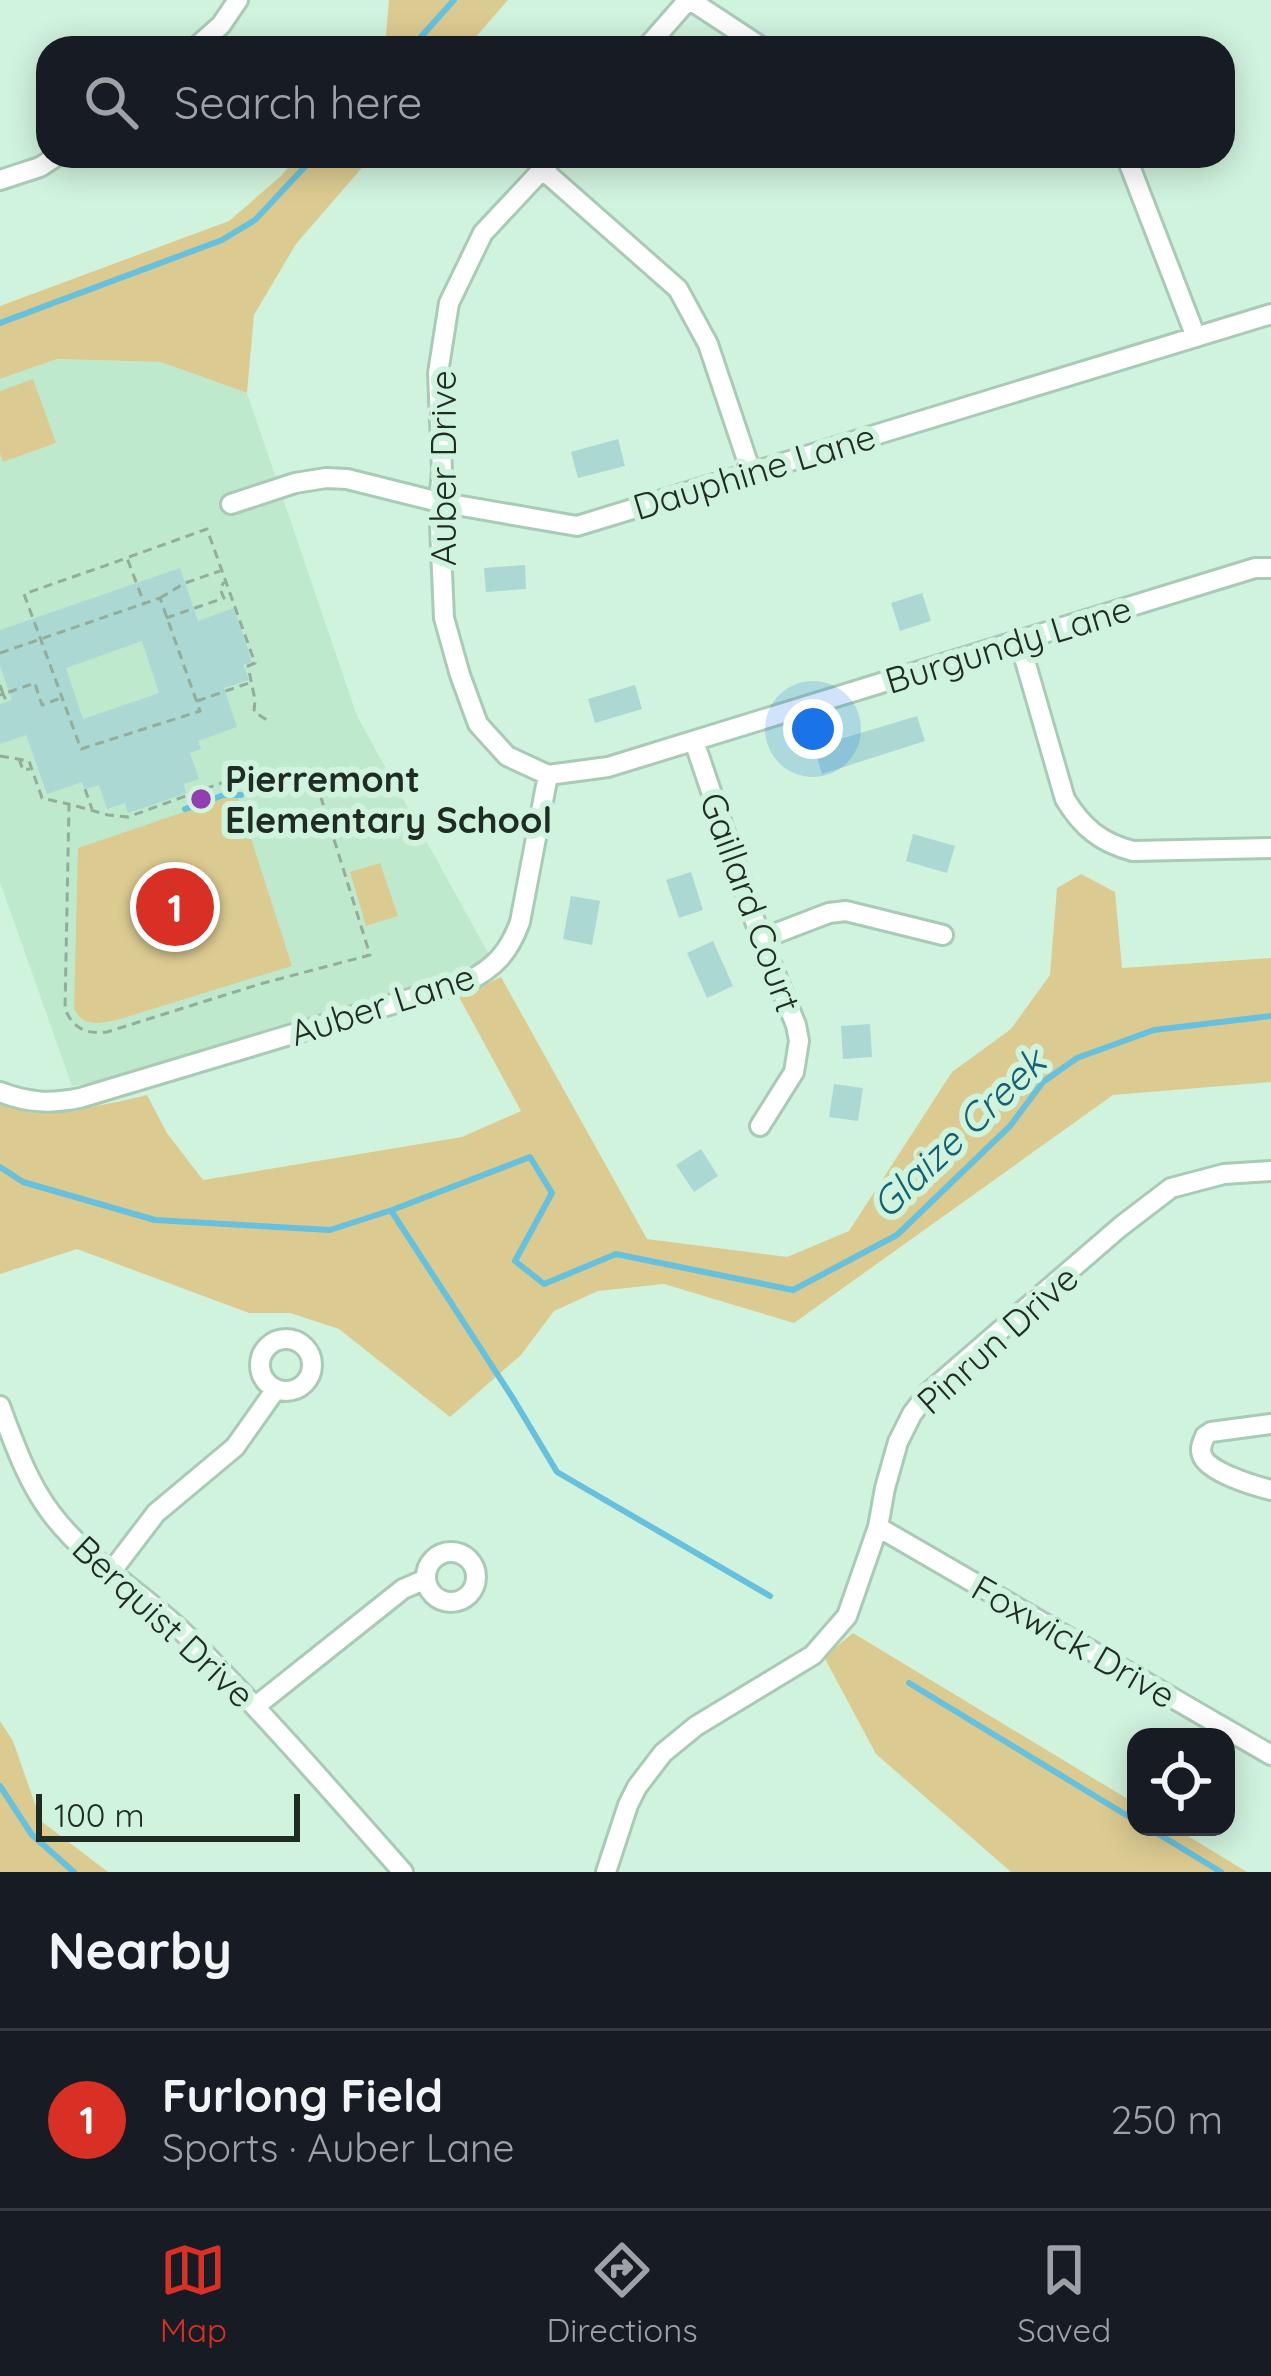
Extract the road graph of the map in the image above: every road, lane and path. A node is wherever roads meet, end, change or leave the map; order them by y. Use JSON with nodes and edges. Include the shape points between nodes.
{"nodes":[{"id":1,"x":238,"y":0,"type":"edge"},
{"id":2,"x":689,"y":0,"type":"edge"},
{"id":3,"x":209,"y":36,"type":"edge"},
{"id":4,"x":657,"y":36,"type":"edge"},
{"id":5,"x":744,"y":36,"type":"edge"},
{"id":6,"x":36,"y":167,"type":"edge"},
{"id":7,"x":544,"y":168,"type":"edge"},
{"id":8,"x":554,"y":168,"type":"edge"},
{"id":9,"x":1131,"y":168,"type":"edge"},
{"id":10,"x":0,"y":180,"type":"edge"},
{"id":11,"x":1271,"y":314,"type":"edge"},
{"id":12,"x":1196,"y":337,"type":"junction"},
{"id":13,"x":751,"y":472,"type":"junction"},
{"id":14,"x":439,"y":502,"type":"junction"},
{"id":15,"x":231,"y":504,"type":"dead end"},
{"id":16,"x":127,"y":558,"type":"junction"},
{"id":17,"x":1271,"y":568,"type":"edge"},
{"id":18,"x":222,"y":571,"type":"junction"},
{"id":19,"x":225,"y":580,"type":"junction"},
{"id":20,"x":160,"y":598,"type":"junction"},
{"id":21,"x":144,"y":603,"type":"junction"},
{"id":22,"x":166,"y":618,"type":"junction"},
{"id":23,"x":41,"y":638,"type":"junction"},
{"id":24,"x":1019,"y":640,"type":"junction"},
{"id":25,"x":0,"y":652,"type":"edge"},
{"id":26,"x":251,"y":682,"type":"junction"},
{"id":27,"x":0,"y":686,"type":"edge"},
{"id":28,"x":2,"y":694,"type":"edge"},
{"id":29,"x":62,"y":698,"type":"junction"},
{"id":30,"x":197,"y":701,"type":"junction"},
{"id":31,"x":7,"y":702,"type":"dead end"},
{"id":32,"x":266,"y":720,"type":"dead end"},
{"id":33,"x":694,"y":741,"type":"junction"},
{"id":34,"x":0,"y":756,"type":"edge"},
{"id":35,"x":548,"y":775,"type":"junction"},
{"id":36,"x":85,"y":789,"type":"dead end"},
{"id":37,"x":69,"y":804,"type":"junction"},
{"id":38,"x":92,"y":811,"type":"junction"},
{"id":39,"x":1271,"y":848,"type":"edge"},
{"id":40,"x":944,"y":935,"type":"dead end"},
{"id":41,"x":760,"y":939,"type":"junction"},
{"id":42,"x":8,"y":1095,"type":"edge"},
{"id":43,"x":760,"y":1126,"type":"dead end"},
{"id":44,"x":1271,"y":1171,"type":"edge"},
{"id":45,"x":276,"y":1389,"type":"dead end"},
{"id":46,"x":0,"y":1406,"type":"edge"},
{"id":47,"x":1271,"y":1424,"type":"edge"},
{"id":48,"x":1271,"y":1490,"type":"edge"},
{"id":49,"x":878,"y":1527,"type":"junction"},
{"id":50,"x":111,"y":1572,"type":"junction"},
{"id":51,"x":426,"y":1579,"type":"dead end"},
{"id":52,"x":256,"y":1706,"type":"junction"},
{"id":53,"x":1271,"y":1755,"type":"edge"},
{"id":54,"x":403,"y":1872,"type":"edge"},
{"id":55,"x":606,"y":1872,"type":"edge"}],
"edges":[{"from":1,"to":3,"type":"street"},
{"from":2,"to":4,"type":"street"},
{"from":2,"to":5,"type":"street"},
{"from":6,"to":10,"type":"street"},
{"from":7,"to":14,"type":"street","name":"Auber Drive","via":[[483,232],[448,303],[438,373]]},
{"from":8,"to":13,"type":"street","via":[[678,290],[708,344]]},
{"from":9,"to":12,"type":"street"},
{"from":11,"to":12,"type":"street","name":"Dauphine Lane"},
{"from":12,"to":13,"type":"street","name":"Dauphine Lane"},
{"from":13,"to":14,"type":"street","name":"Dauphine Lane","via":[[577,526]]},
{"from":14,"to":15,"type":"street","name":"Dauphine Lane","via":[[326,478]]},
{"from":14,"to":35,"type":"street","name":"Auber Drive","via":[[444,618],[478,724],[507,756]]},
{"from":16,"to":18,"type":"path","via":[[207,529]]},
{"from":16,"to":21,"type":"path"},
{"from":16,"to":23,"type":"path","via":[[24,594]]},
{"from":17,"to":24,"type":"street","name":"Burgundy Lane"},
{"from":18,"to":19,"type":"path"},
{"from":18,"to":20,"type":"path"},
{"from":19,"to":22,"type":"path","via":[[224,598]]},
{"from":19,"to":26,"type":"path","via":[[255,663],[248,666]]},
{"from":20,"to":21,"type":"path"},
{"from":20,"to":22,"type":"path"},
{"from":21,"to":23,"type":"path"},
{"from":22,"to":30,"type":"path"},
{"from":23,"to":25,"type":"path"},
{"from":23,"to":29,"type":"path"},
{"from":24,"to":33,"type":"street","name":"Burgundy Lane"},
{"from":24,"to":39,"type":"street","via":[[1065,799],[1094,835],[1133,850]]},
{"from":26,"to":30,"type":"path"},
{"from":26,"to":32,"type":"path","via":[[254,712]]},
{"from":27,"to":28,"type":"path"},
{"from":28,"to":29,"type":"path","via":[[35,683],[42,705]]},
{"from":28,"to":31,"type":"path"},
{"from":29,"to":30,"type":"path","via":[[81,749],[200,711]]},
{"from":33,"to":35,"type":"street","name":"Burgundy Lane"},
{"from":33,"to":41,"type":"street","name":"Gaillard Court"},
{"from":34,"to":37,"type":"path","via":[[29,761],[42,797]]},
{"from":35,"to":42,"type":"street","name":"Auber Lane","via":[[520,922],[512,946],[484,974],[80,1098]]},
{"from":36,"to":38,"type":"path"},
{"from":37,"to":38,"type":"path"},
{"from":37,"to":38,"type":"path","via":[[65,1009],[82,1031],[107,1032],[370,955],[314,775],[270,782],[249,773],[128,817]]},
{"from":40,"to":41,"type":"street","via":[[846,911]]},
{"from":41,"to":43,"type":"street","name":"Gaillard Court","via":[[799,1041],[794,1072]]},
{"from":44,"to":49,"type":"street","name":"Pinrun Drive","via":[[1172,1188],[928,1393],[898,1442]]},
{"from":45,"to":50,"type":"street","via":[[235,1447],[156,1513]]},
{"from":46,"to":50,"type":"street","name":"Berquist Drive","via":[[50,1512]]},
{"from":47,"to":48,"type":"street","via":[[1211,1432],[1202,1456],[1215,1470]]},
{"from":49,"to":53,"type":"street","name":"Foxwick Drive"},
{"from":49,"to":55,"type":"street","name":"Pinrun Drive","via":[[847,1616],[813,1654],[663,1754],[637,1786]]},
{"from":50,"to":52,"type":"street","name":"Berquist Drive","via":[[170,1618]]},
{"from":51,"to":52,"type":"street"},
{"from":52,"to":54,"type":"street","name":"Berquist Drive"}]}
